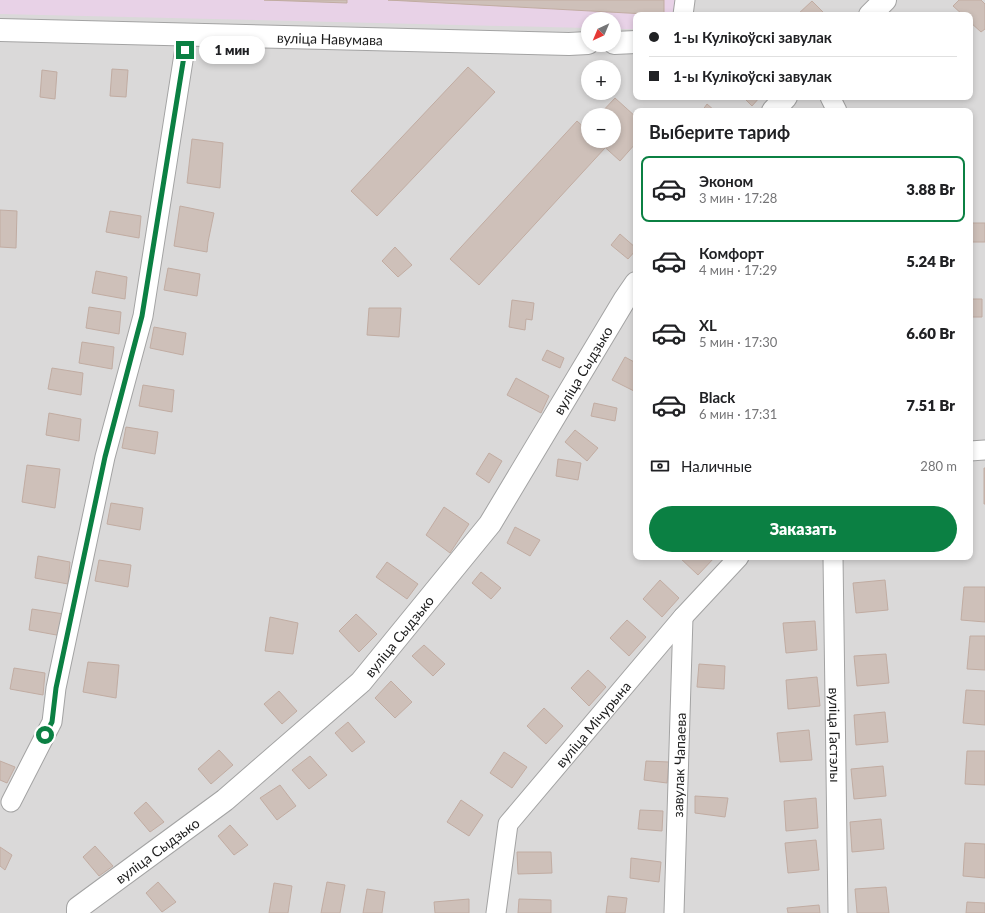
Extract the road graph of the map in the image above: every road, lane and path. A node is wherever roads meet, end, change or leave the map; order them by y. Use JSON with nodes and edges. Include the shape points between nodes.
{"nodes":[{"id":1,"x":685,"y":0,"type":"edge"},
{"id":2,"x":885,"y":0,"type":"edge"},
{"id":3,"x":684,"y":12,"type":"edge"},
{"id":4,"x":873,"y":12,"type":"edge"},
{"id":5,"x":0,"y":30,"type":"edge"},
{"id":6,"x":187,"y":35,"type":"junction"},
{"id":7,"x":633,"y":42,"type":"edge"},
{"id":8,"x":581,"y":43,"type":"edge"},
{"id":9,"x":621,"y":43,"type":"edge"},
{"id":10,"x":783,"y":100,"type":"edge"},
{"id":11,"x":776,"y":108,"type":"edge"},
{"id":12,"x":633,"y":288,"type":"edge"},
{"id":13,"x":985,"y":450,"type":"edge"},
{"id":14,"x":973,"y":451,"type":"edge"},
{"id":15,"x":736,"y":560,"type":"edge"},
{"id":16,"x":833,"y":560,"type":"edge"},
{"id":17,"x":683,"y":618,"type":"junction"},
{"id":18,"x":11,"y":802,"type":"dead end"},
{"id":19,"x":77,"y":911,"type":"edge"},
{"id":20,"x":496,"y":913,"type":"edge"},
{"id":21,"x":674,"y":913,"type":"edge"},
{"id":22,"x":838,"y":913,"type":"edge"}],
"edges":[{"from":1,"to":3,"type":"street"},
{"from":2,"to":4,"type":"street"},
{"from":5,"to":6,"type":"street","name":"вуліца Навумава"},
{"from":6,"to":8,"type":"street","name":"вуліца Навумава"},
{"from":6,"to":18,"type":"street","via":[[142,316],[105,457],[56,688],[52,722]]},
{"from":7,"to":9,"type":"street"},
{"from":10,"to":11,"type":"street"},
{"from":12,"to":19,"type":"street","name":"вуліца Сыдзько","via":[[490,524],[360,682],[225,800]]},
{"from":13,"to":14,"type":"street"},
{"from":15,"to":17,"type":"street","name":"вуліца Мічурына"},
{"from":16,"to":22,"type":"street","name":"вуліца Гастэлы"},
{"from":17,"to":20,"type":"street","name":"вуліца Мічурына","via":[[508,824]]},
{"from":17,"to":21,"type":"street","name":"завулак Чапаева"}]}
